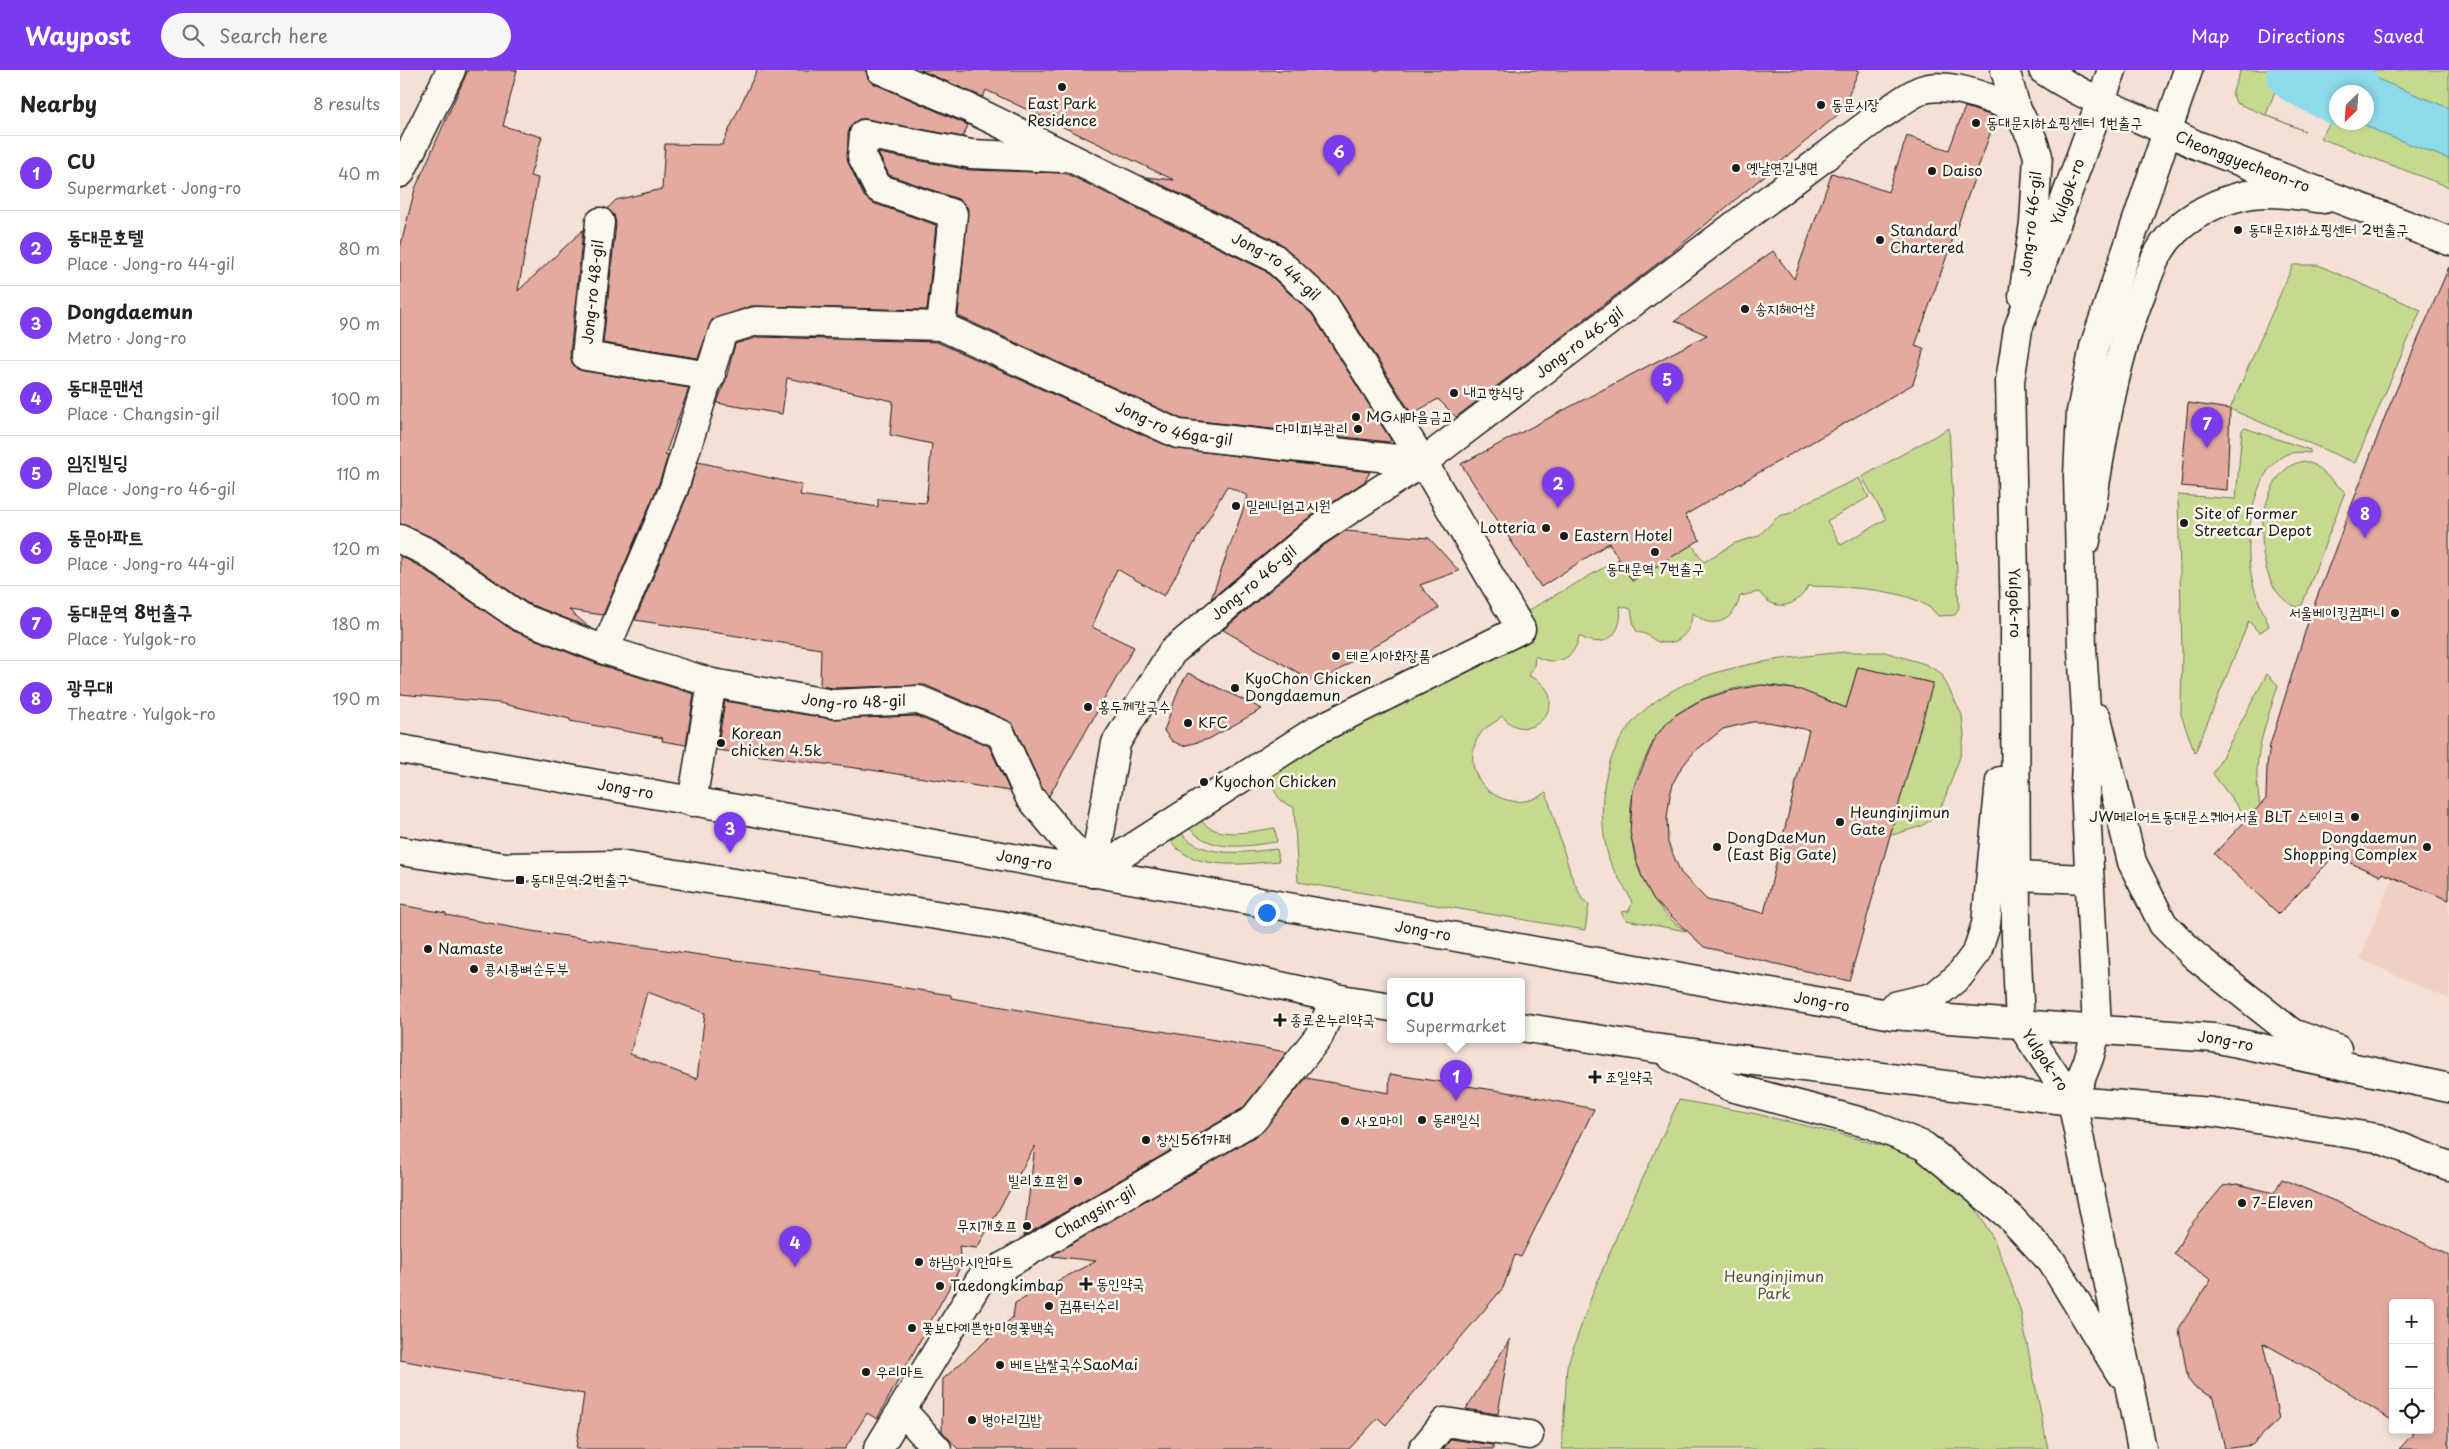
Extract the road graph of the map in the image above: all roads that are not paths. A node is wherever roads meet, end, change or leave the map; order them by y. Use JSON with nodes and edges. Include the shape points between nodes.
{"nodes":[{"id":1,"x":451,"y":70,"type":"edge"},
{"id":2,"x":881,"y":70,"type":"edge"},
{"id":3,"x":2005,"y":70,"type":"edge"},
{"id":4,"x":2043,"y":70,"type":"edge"},
{"id":5,"x":2112,"y":70,"type":"edge"},
{"id":6,"x":2188,"y":70,"type":"edge"},
{"id":7,"x":2101,"y":103,"type":"junction"},
{"id":8,"x":2016,"y":108,"type":"junction"},
{"id":9,"x":2167,"y":130,"type":"junction"},
{"id":10,"x":1073,"y":159,"type":"junction"},
{"id":11,"x":403,"y":160,"type":"edge"},
{"id":12,"x":2341,"y":200,"type":"junction"},
{"id":13,"x":600,"y":222,"type":"dead end"},
{"id":14,"x":2449,"y":241,"type":"edge"},
{"id":15,"x":941,"y":326,"type":"junction"},
{"id":16,"x":2018,"y":329,"type":"junction"},
{"id":17,"x":711,"y":376,"type":"junction"},
{"id":18,"x":1424,"y":462,"type":"junction"},
{"id":19,"x":400,"y":539,"type":"edge"},
{"id":20,"x":2080,"y":576,"type":"junction"},
{"id":21,"x":2015,"y":627,"type":"junction"},
{"id":22,"x":2082,"y":648,"type":"junction"},
{"id":23,"x":605,"y":650,"type":"junction"},
{"id":24,"x":712,"y":683,"type":"junction"},
{"id":25,"x":400,"y":750,"type":"edge"},
{"id":26,"x":692,"y":802,"type":"junction"},
{"id":27,"x":400,"y":850,"type":"edge"},
{"id":28,"x":1093,"y":873,"type":"junction"},
{"id":29,"x":2016,"y":876,"type":"junction"},
{"id":30,"x":2088,"y":879,"type":"junction"},
{"id":31,"x":1335,"y":998,"type":"junction"},
{"id":32,"x":1387,"y":1006,"type":"edge"},
{"id":33,"x":1866,"y":1010,"type":"junction"},
{"id":34,"x":2020,"y":1023,"type":"junction"},
{"id":35,"x":1525,"y":1028,"type":"edge"},
{"id":36,"x":2097,"y":1029,"type":"junction"},
{"id":37,"x":1652,"y":1048,"type":"junction"},
{"id":38,"x":2443,"y":1086,"type":"edge"},
{"id":39,"x":2072,"y":1101,"type":"junction"},
{"id":40,"x":2449,"y":1166,"type":"edge"},
{"id":41,"x":2130,"y":1389,"type":"junction"},
{"id":42,"x":902,"y":1410,"type":"junction"},
{"id":43,"x":1529,"y":1435,"type":"dead end"},
{"id":44,"x":878,"y":1449,"type":"edge"},
{"id":45,"x":937,"y":1449,"type":"edge"},
{"id":46,"x":1423,"y":1449,"type":"edge"},
{"id":47,"x":2142,"y":1449,"type":"edge"}],
"edges":[{"from":1,"to":11,"type":"main road"},
{"from":2,"to":10,"type":"main road","name":"Jong-ro 44-gil","via":[[969,108]]},
{"from":3,"to":8,"type":"main road"},
{"from":4,"to":7,"type":"main road","name":"Cheonggyecheon-ro"},
{"from":5,"to":7,"type":"main road","name":"Yulgok-ro"},
{"from":6,"to":9,"type":"main road","name":"Yulgok-ro"},
{"from":7,"to":9,"type":"main road","name":"Cheonggyecheon-ro"},
{"from":7,"to":16,"type":"main road","name":"Yulgok-ro"},
{"from":8,"to":16,"type":"main road","name":"Jong-ro 46-gil","via":[[2038,156],[2034,223]]},
{"from":8,"to":18,"type":"main road","name":"Jong-ro 46-gil","via":[[1967,91],[1936,87],[1919,91],[1876,118]]},
{"from":9,"to":12,"type":"main road","name":"Cheonggyecheon-ro"},
{"from":9,"to":20,"type":"main road","name":"Yulgok-ro","via":[[2092,357],[2081,412],[2078,476]]},
{"from":10,"to":15,"type":"main road","via":[[971,154],[864,134],[862,156],[878,188],[953,214]]},
{"from":10,"to":18,"type":"main road","name":"Jong-ro 44-gil","via":[[1273,257],[1324,304]]},
{"from":12,"to":14,"type":"main road","name":"Cheonggyecheon-ro"},
{"from":12,"to":20,"type":"main road","via":[[2278,193],[2239,196],[2194,217],[2175,231],[2161,248],[2131,320],[2115,372]]},
{"from":13,"to":17,"type":"main road","name":"Jong-ro 48-gil","via":[[586,356]]},
{"from":15,"to":17,"type":"main road","name":"Jong-ro 46ga-gil","via":[[756,321],[723,331]]},
{"from":15,"to":18,"type":"main road","name":"Jong-ro 46ga-gil","via":[[1178,434]]},
{"from":16,"to":21,"type":"main road","name":"Yulgok-ro","via":[[2010,381]]},
{"from":17,"to":23,"type":"main road","via":[[674,488]]},
{"from":18,"to":28,"type":"main road","name":"Jong-ro 46-gil","via":[[1314,533],[1172,652],[1116,743]]},
{"from":18,"to":28,"type":"main road","name":"Jong-ro 44-gil","via":[[1521,629],[1315,731]]},
{"from":19,"to":23,"type":"main road","name":"Jong-ro 48-gil","via":[[427,552],[520,617]]},
{"from":20,"to":22,"type":"main road","name":"Yulgok-ro"},
{"from":21,"to":29,"type":"main road","name":"Yulgok-ro"},
{"from":21,"to":33,"type":"main road","via":[[1986,924],[1977,952],[1959,976],[1934,997]]},
{"from":22,"to":30,"type":"main road","name":"Yulgok-ro"},
{"from":22,"to":38,"type":"main road","via":[[2132,862],[2163,924],[2195,956],[2292,1033]]},
{"from":23,"to":24,"type":"main road","name":"Jong-ro 48-gil"},
{"from":24,"to":26,"type":"main road"},
{"from":24,"to":28,"type":"main road","name":"Jong-ro 48-gil","via":[[833,704],[919,700],[1001,734],[1029,796]]},
{"from":25,"to":26,"type":"main road","name":"Jong-ro"},
{"from":26,"to":28,"type":"main road","name":"Jong-ro"},
{"from":27,"to":31,"type":"main road","via":[[506,867],[619,865],[971,921]]},
{"from":28,"to":33,"type":"main road","name":"Jong-ro"},
{"from":29,"to":30,"type":"main road"},
{"from":29,"to":34,"type":"main road","name":"Yulgok-ro"},
{"from":30,"to":36,"type":"main road","name":"Yulgok-ro"},
{"from":31,"to":32,"type":"main road"},
{"from":31,"to":42,"type":"main road","name":"Changsin-gil","via":[[1319,1036],[1253,1120],[980,1280]]},
{"from":33,"to":34,"type":"main road","name":"Jong-ro","via":[[1892,1015]]},
{"from":34,"to":36,"type":"main road","name":"Jong-ro"},
{"from":34,"to":39,"type":"main road","name":"Yulgok-ro"},
{"from":35,"to":37,"type":"main road"},
{"from":36,"to":38,"type":"main road","name":"Jong-ro","via":[[2214,1038]]},
{"from":36,"to":39,"type":"main road","name":"Yulgok-ro"},
{"from":37,"to":39,"type":"main road"},
{"from":37,"to":41,"type":"main road","via":[[1731,1087],[1870,1124],[1924,1146],[2009,1216],[2052,1262]]},
{"from":39,"to":40,"type":"main road","via":[[2212,1112],[2377,1138]]},
{"from":39,"to":41,"type":"main road","name":"Yulgok-ro"},
{"from":41,"to":47,"type":"main road","name":"Yulgok-ro"},
{"from":42,"to":44,"type":"main road","name":"Changsin-gil"},
{"from":42,"to":45,"type":"main road"},
{"from":43,"to":46,"type":"main road","via":[[1445,1422]]}]}
